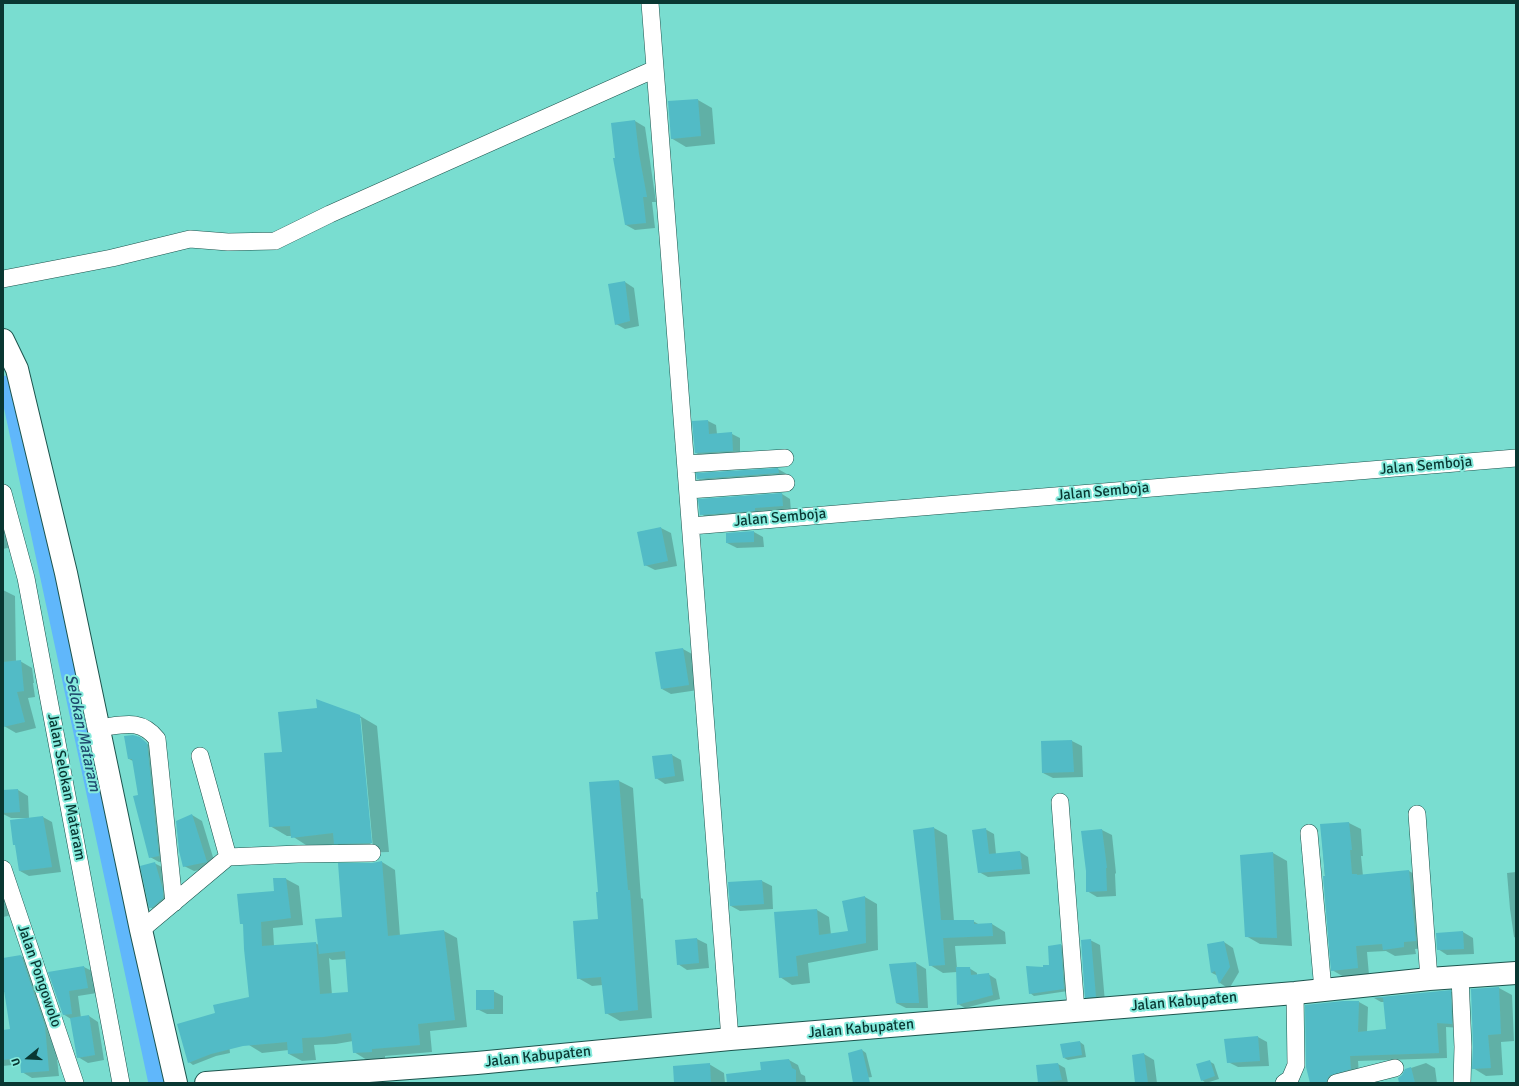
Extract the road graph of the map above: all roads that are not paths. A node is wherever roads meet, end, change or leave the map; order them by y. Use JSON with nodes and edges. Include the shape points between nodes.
{"nodes":[{"id":1,"x":650,"y":3,"type":"edge"},
{"id":2,"x":655,"y":69,"type":"junction"},
{"id":3,"x":3,"y":279,"type":"edge"},
{"id":4,"x":3,"y":340,"type":"edge"},
{"id":5,"x":785,"y":458,"type":"dead end"},
{"id":6,"x":1516,"y":458,"type":"edge"},
{"id":7,"x":686,"y":464,"type":"junction"},
{"id":8,"x":786,"y":484,"type":"dead end"},
{"id":9,"x":688,"y":490,"type":"junction"},
{"id":10,"x":3,"y":493,"type":"edge"},
{"id":11,"x":691,"y":526,"type":"junction"},
{"id":12,"x":99,"y":728,"type":"junction"},
{"id":13,"x":200,"y":756,"type":"dead end"},
{"id":14,"x":1060,"y":802,"type":"dead end"},
{"id":15,"x":1417,"y":814,"type":"dead end"},
{"id":16,"x":1309,"y":834,"type":"dead end"},
{"id":17,"x":372,"y":854,"type":"dead end"},
{"id":18,"x":228,"y":857,"type":"junction"},
{"id":19,"x":3,"y":869,"type":"edge"},
{"id":20,"x":174,"y":903,"type":"junction"},
{"id":21,"x":141,"y":930,"type":"junction"},
{"id":22,"x":1516,"y":972,"type":"edge"},
{"id":23,"x":1460,"y":977,"type":"junction"},
{"id":24,"x":1429,"y":979,"type":"junction"},
{"id":25,"x":1323,"y":990,"type":"junction"},
{"id":26,"x":1295,"y":993,"type":"junction"},
{"id":27,"x":1076,"y":1011,"type":"junction"},
{"id":28,"x":730,"y":1039,"type":"junction"},
{"id":29,"x":1395,"y":1068,"type":"dead end"},
{"id":30,"x":1288,"y":1082,"type":"edge"},
{"id":31,"x":75,"y":1083,"type":"edge"},
{"id":32,"x":121,"y":1083,"type":"edge"},
{"id":33,"x":176,"y":1083,"type":"edge"},
{"id":34,"x":206,"y":1083,"type":"edge"},
{"id":35,"x":1336,"y":1083,"type":"edge"},
{"id":36,"x":1462,"y":1083,"type":"edge"}],
"edges":[{"from":1,"to":2,"type":"street"},
{"from":2,"to":3,"type":"street","via":[[274,241],[228,242],[190,239],[112,258]]},
{"from":2,"to":7,"type":"street"},
{"from":4,"to":12,"type":"main road","via":[[17,369],[66,573]]},
{"from":5,"to":7,"type":"street"},
{"from":6,"to":11,"type":"street","name":"Jalan Semboja"},
{"from":7,"to":9,"type":"street"},
{"from":8,"to":9,"type":"street"},
{"from":9,"to":11,"type":"street"},
{"from":10,"to":32,"type":"street","name":"Jalan Selokan Mataram","via":[[26,578]]},
{"from":11,"to":28,"type":"street"},
{"from":12,"to":20,"type":"street","via":[[134,724],[150,732],[157,739]]},
{"from":12,"to":21,"type":"main road"},
{"from":13,"to":18,"type":"street"},
{"from":14,"to":27,"type":"street"},
{"from":15,"to":24,"type":"street"},
{"from":16,"to":25,"type":"street"},
{"from":17,"to":18,"type":"street"},
{"from":18,"to":20,"type":"street"},
{"from":19,"to":31,"type":"street","name":"Jalan Pongowolo"},
{"from":20,"to":21,"type":"street"},
{"from":21,"to":33,"type":"main road"},
{"from":22,"to":23,"type":"main road","name":"Jalan Kabupaten"},
{"from":23,"to":24,"type":"main road","name":"Jalan Kabupaten"},
{"from":23,"to":36,"type":"street"},
{"from":24,"to":25,"type":"main road","name":"Jalan Kabupaten"},
{"from":25,"to":26,"type":"main road","name":"Jalan Kabupaten"},
{"from":26,"to":27,"type":"main road","name":"Jalan Kabupaten"},
{"from":26,"to":30,"type":"street","via":[[1296,1065]]},
{"from":27,"to":28,"type":"main road","name":"Jalan Kabupaten"},
{"from":28,"to":34,"type":"main road","name":"Jalan Kabupaten","via":[[477,1063]]},
{"from":29,"to":35,"type":"street"}]}
